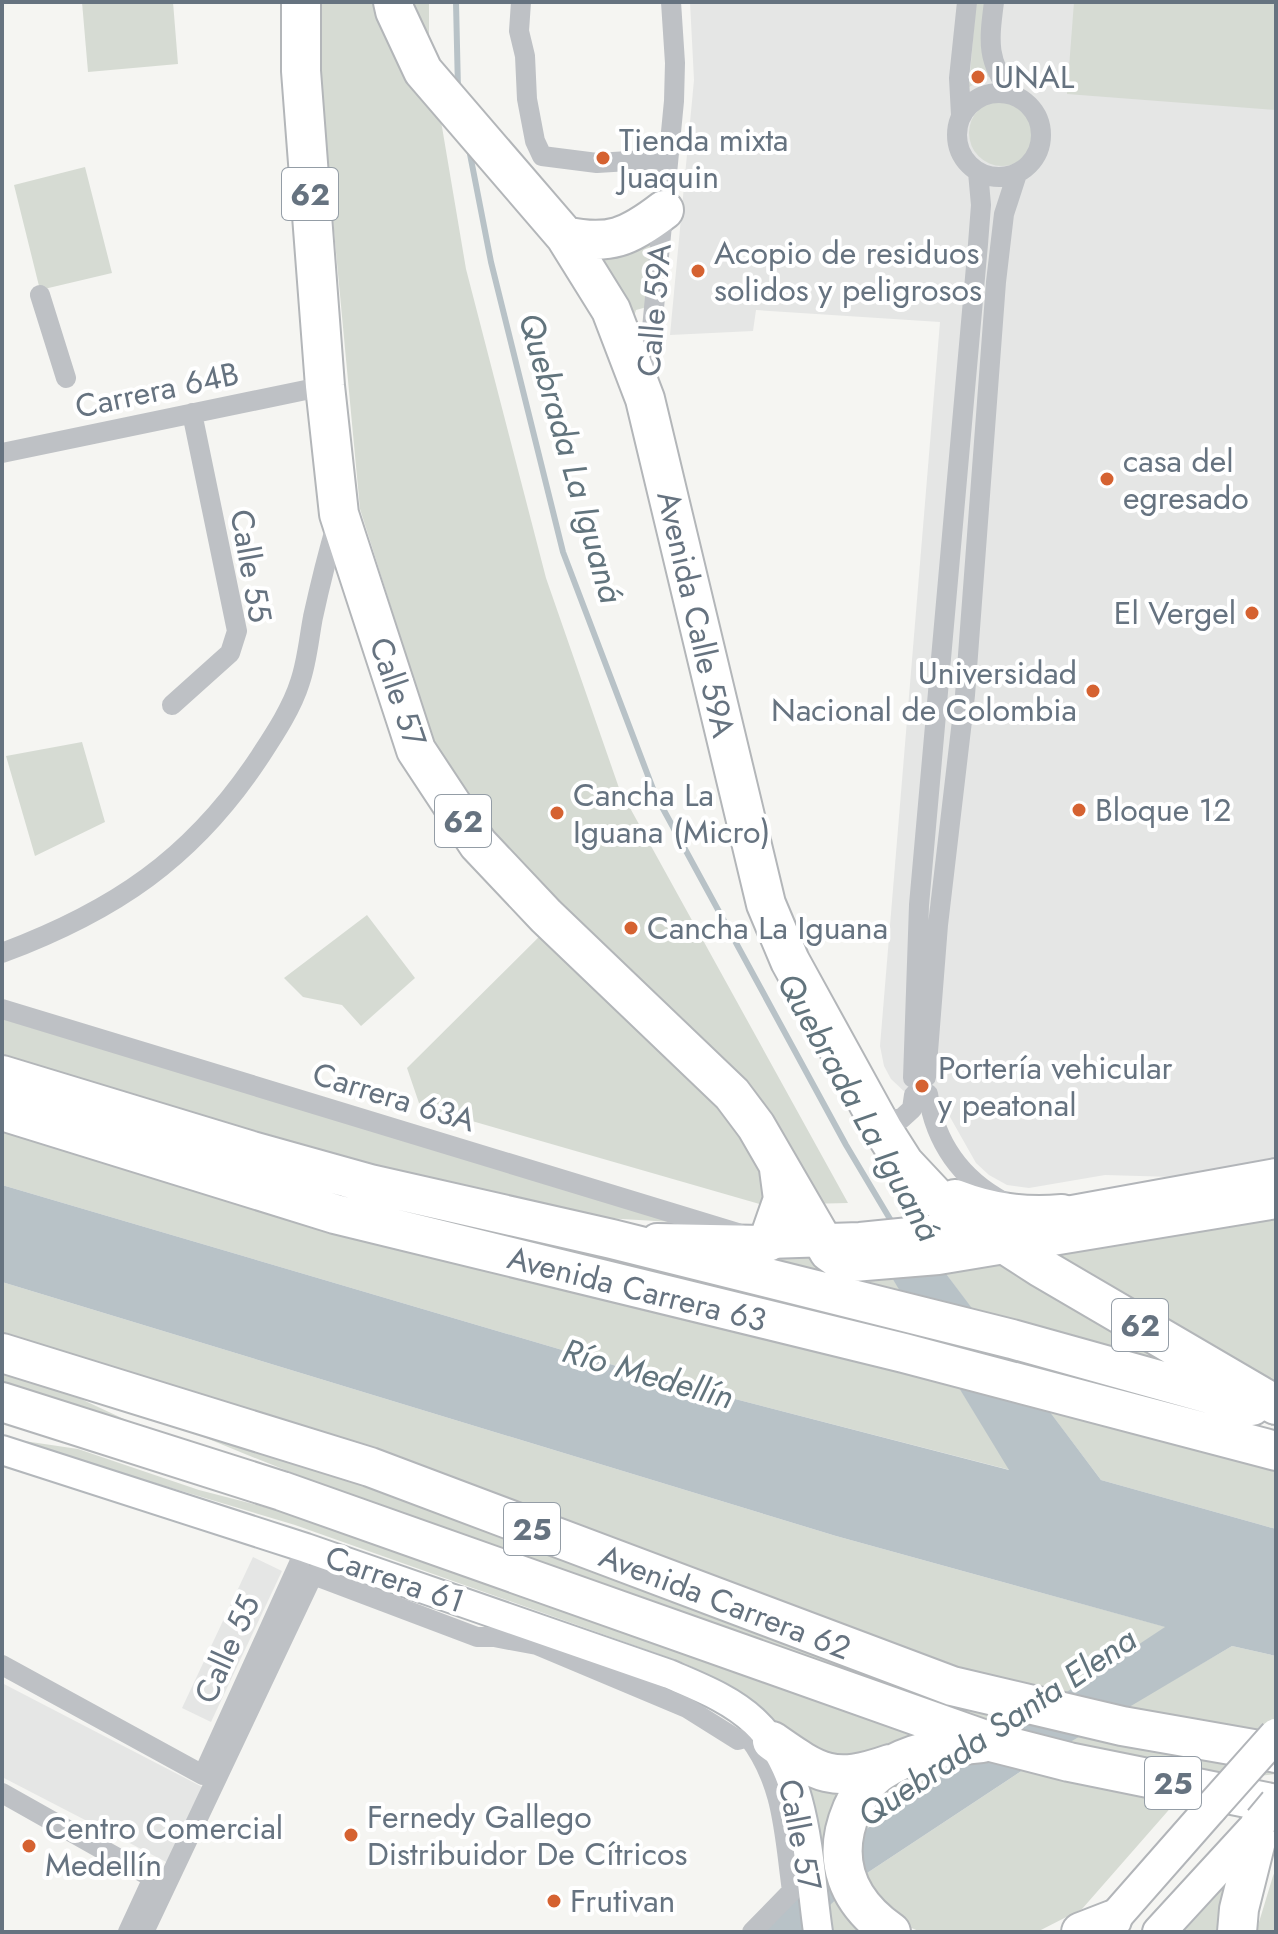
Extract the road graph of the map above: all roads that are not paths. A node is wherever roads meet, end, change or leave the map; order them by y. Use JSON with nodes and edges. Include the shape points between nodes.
{"nodes":[{"id":1,"x":301,"y":2,"type":"edge"},
{"id":2,"x":521,"y":2,"type":"edge"},
{"id":3,"x":671,"y":2,"type":"edge"},
{"id":4,"x":967,"y":2,"type":"edge"},
{"id":5,"x":994,"y":2,"type":"edge"},
{"id":6,"x":394,"y":7,"type":"edge"},
{"id":7,"x":1012,"y":94,"type":"junction"},
{"id":8,"x":961,"y":115,"type":"junction"},
{"id":9,"x":661,"y":159,"type":"dead end"},
{"id":10,"x":978,"y":172,"type":"junction"},
{"id":11,"x":1017,"y":174,"type":"junction"},
{"id":12,"x":664,"y":210,"type":"junction"},
{"id":13,"x":565,"y":236,"type":"junction"},
{"id":14,"x":40,"y":295,"type":"dead end"},
{"id":15,"x":66,"y":378,"type":"dead end"},
{"id":16,"x":325,"y":386,"type":"junction"},
{"id":17,"x":645,"y":399,"type":"junction"},
{"id":18,"x":192,"y":413,"type":"junction"},
{"id":19,"x":2,"y":453,"type":"edge"},
{"id":20,"x":339,"y":514,"type":"junction"},
{"id":21,"x":172,"y":705,"type":"dead end"},
{"id":22,"x":2,"y":953,"type":"edge"},
{"id":23,"x":2,"y":1009,"type":"edge"},
{"id":24,"x":2,"y":1075,"type":"edge"},
{"id":25,"x":920,"y":1086,"type":"junction"},
{"id":26,"x":872,"y":1109,"type":"junction"},
{"id":27,"x":2,"y":1111,"type":"edge"},
{"id":28,"x":117,"y":1145,"type":"junction"},
{"id":29,"x":252,"y":1151,"type":"junction"},
{"id":30,"x":776,"y":1159,"type":"junction"},
{"id":31,"x":1276,"y":1175,"type":"edge"},
{"id":32,"x":917,"y":1178,"type":"junction"},
{"id":33,"x":1276,"y":1199,"type":"edge"},
{"id":34,"x":1062,"y":1214,"type":"junction"},
{"id":35,"x":991,"y":1236,"type":"junction"},
{"id":36,"x":612,"y":1239,"type":"junction"},
{"id":37,"x":822,"y":1240,"type":"junction"},
{"id":38,"x":768,"y":1242,"type":"junction"},
{"id":39,"x":2,"y":1353,"type":"edge"},
{"id":40,"x":44,"y":1367,"type":"junction"},
{"id":41,"x":2,"y":1402,"type":"edge"},
{"id":42,"x":1276,"y":1405,"type":"edge"},
{"id":43,"x":1276,"y":1413,"type":"edge"},
{"id":44,"x":2,"y":1431,"type":"edge"},
{"id":45,"x":132,"y":1443,"type":"junction"},
{"id":46,"x":2,"y":1450,"type":"edge"},
{"id":47,"x":1276,"y":1451,"type":"edge"},
{"id":48,"x":282,"y":1491,"type":"junction"},
{"id":49,"x":306,"y":1548,"type":"junction"},
{"id":50,"x":2,"y":1665,"type":"edge"},
{"id":51,"x":1276,"y":1735,"type":"edge"},
{"id":52,"x":772,"y":1741,"type":"junction"},
{"id":53,"x":991,"y":1742,"type":"junction"},
{"id":54,"x":1276,"y":1753,"type":"edge"},
{"id":55,"x":895,"y":1763,"type":"junction"},
{"id":56,"x":1276,"y":1782,"type":"edge"},
{"id":57,"x":2,"y":1793,"type":"edge"},
{"id":58,"x":1210,"y":1799,"type":"junction"},
{"id":59,"x":1271,"y":1809,"type":"edge"},
{"id":60,"x":1098,"y":1928,"type":"edge"},
{"id":61,"x":817,"y":1931,"type":"edge"},
{"id":62,"x":128,"y":1932,"type":"edge"},
{"id":63,"x":144,"y":1932,"type":"edge"},
{"id":64,"x":752,"y":1932,"type":"edge"},
{"id":65,"x":891,"y":1932,"type":"edge"},
{"id":66,"x":1159,"y":1932,"type":"edge"},
{"id":67,"x":1237,"y":1932,"type":"edge"}],
"edges":[{"from":1,"to":16,"type":"highway","name":"Calle 57","number":"62","via":[[301,71]]},
{"from":2,"to":9,"type":"street","via":[[527,99],[542,156],[597,163]]},
{"from":3,"to":12,"type":"street","name":"Calle 59A","via":[[675,92]]},
{"from":4,"to":8,"type":"street"},
{"from":5,"to":7,"type":"street","via":[[990,55]]},
{"from":6,"to":13,"type":"highway","name":"Calle 59A","number":"62","via":[[423,71]]},
{"from":7,"to":8,"type":"street","via":[[983,95]]},
{"from":7,"to":11,"type":"street","via":[[1036,114],[1042,137],[1034,160]]},
{"from":8,"to":10,"type":"street","via":[[959,149]]},
{"from":10,"to":11,"type":"street","via":[[997,178]]},
{"from":10,"to":25,"type":"street","via":[[978,244],[919,905]]},
{"from":11,"to":25,"type":"street","via":[[1004,214],[996,282],[965,695]]},
{"from":12,"to":13,"type":"highway","via":[[616,239]]},
{"from":12,"to":17,"type":"street","name":"Calle 59A"},
{"from":13,"to":17,"type":"highway","name":"Calle 59A","number":"62","via":[[611,310]]},
{"from":14,"to":15,"type":"street"},
{"from":16,"to":18,"type":"street","name":"Carrera 64B"},
{"from":16,"to":20,"type":"highway","name":"Calle 57","number":"62"},
{"from":17,"to":26,"type":"highway","name":"Avenida Calle 59A","number":"62","via":[[766,904],[790,961]]},
{"from":18,"to":19,"type":"street","name":"Carrera 64B","via":[[82,427]]},
{"from":18,"to":21,"type":"street","name":"Calle 55","via":[[237,631],[230,653]]},
{"from":20,"to":22,"type":"street","via":[[300,684],[240,786],[202,831],[110,905],[58,933]]},
{"from":20,"to":30,"type":"highway","name":"Calle 57","number":"62","via":[[416,750],[478,844],[732,1094]]},
{"from":23,"to":38,"type":"street","name":"Carrera 63A"},
{"from":24,"to":29,"type":"highway","name":"Avenida Carrera 63"},
{"from":25,"to":26,"type":"street","via":[[912,1109],[901,1119],[887,1119]]},
{"from":25,"to":34,"type":"street","via":[[947,1151],[977,1185],[1022,1208]]},
{"from":26,"to":32,"type":"highway","name":"Avenida Calle 59A","number":"62"},
{"from":27,"to":28,"type":"highway","name":"Avenida Carrera 63"},
{"from":28,"to":29,"type":"highway"},
{"from":28,"to":47,"type":"highway","name":"Avenida Carrera 63","via":[[381,1226],[904,1353]]},
{"from":29,"to":36,"type":"highway","name":"Avenida Carrera 63","via":[[370,1184]]},
{"from":30,"to":37,"type":"highway","name":"Calle 57","number":"62"},
{"from":30,"to":38,"type":"highway","via":[[783,1199]]},
{"from":31,"to":34,"type":"main road"},
{"from":32,"to":34,"type":"highway","via":[[975,1207],[1033,1216]]},
{"from":32,"to":35,"type":"highway","name":"Avenida Calle 59A","number":"62"},
{"from":33,"to":35,"type":"highway"},
{"from":34,"to":35,"type":"main road"},
{"from":35,"to":37,"type":"highway","number":"62","via":[[863,1250],[842,1261]]},
{"from":35,"to":42,"type":"highway","name":"Avenida Calle 59A","number":"62"},
{"from":36,"to":38,"type":"main road"},
{"from":36,"to":43,"type":"highway","name":"Avenida Carrera 63","via":[[1012,1339]]},
{"from":37,"to":38,"type":"main road"},
{"from":39,"to":40,"type":"highway","name":"Avenida Carrera 62","number":"25"},
{"from":40,"to":48,"type":"highway"},
{"from":40,"to":54,"type":"highway","name":"Avenida Carrera 62","number":"25","via":[[370,1467],[928,1678],[1122,1726]]},
{"from":41,"to":45,"type":"highway","name":"Avenida Carrera 62","number":"25"},
{"from":44,"to":45,"type":"highway"},
{"from":45,"to":48,"type":"highway","name":"Avenida Carrera 62","number":"25"},
{"from":46,"to":49,"type":"street","name":"Carrera 61"},
{"from":48,"to":53,"type":"highway","name":"Avenida Carrera 62","number":"25"},
{"from":49,"to":50,"type":"street","name":"Calle 55","via":[[203,1775]]},
{"from":49,"to":52,"type":"street","name":"Carrera 61","via":[[669,1674],[735,1706]]},
{"from":51,"to":58,"type":"main road","bridge":true},
{"from":52,"to":55,"type":"highway","via":[[807,1766],[829,1774],[857,1775]]},
{"from":52,"to":61,"type":"street","name":"Calle 57","via":[[796,1789]]},
{"from":53,"to":55,"type":"highway","via":[[934,1750]]},
{"from":53,"to":58,"type":"highway","name":"Avenida Carrera 62","number":"25"},
{"from":55,"to":65,"type":"highway","via":[[858,1795],[841,1854],[852,1891],[868,1914]]},
{"from":56,"to":58,"type":"highway"},
{"from":57,"to":62,"type":"street","via":[[153,1878]]},
{"from":58,"to":59,"type":"highway","name":"Avenida Carrera 62","number":"25"},
{"from":58,"to":60,"type":"main road"},
{"from":59,"to":66,"type":"main road"},
{"from":59,"to":67,"type":"highway","via":[[1239,1909]]},
{"from":63,"to":64,"type":"street","via":[[313,1575],[477,1637],[537,1645],[687,1708],[738,1740],[748,1737],[762,1755],[779,1798],[792,1891]]}]}
